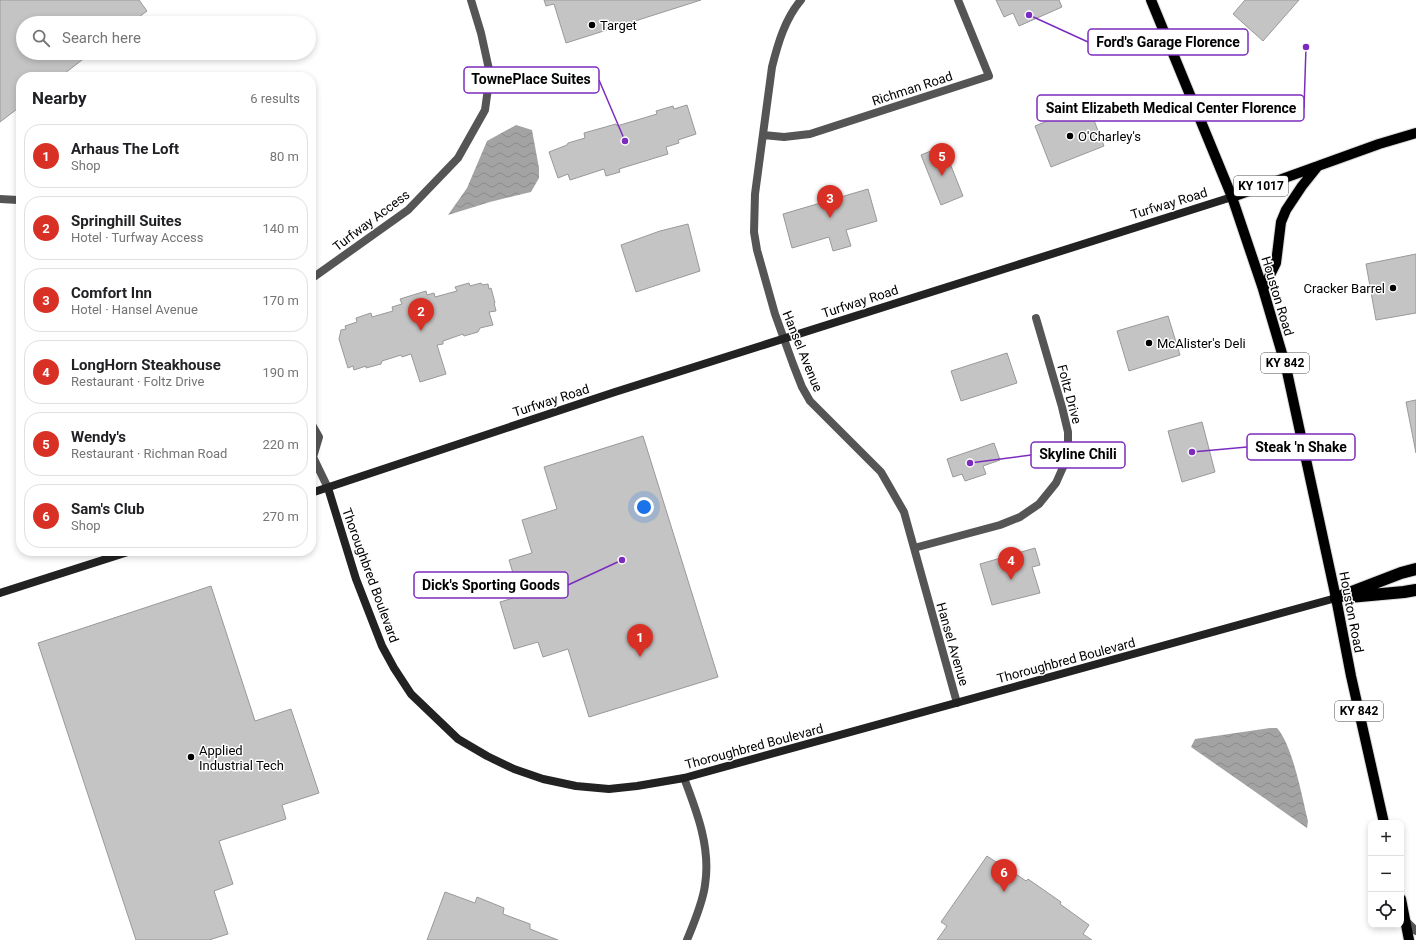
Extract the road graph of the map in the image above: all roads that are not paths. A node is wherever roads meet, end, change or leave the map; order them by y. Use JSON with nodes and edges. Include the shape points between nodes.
{"nodes":[{"id":1,"x":471,"y":0,"type":"edge"},
{"id":2,"x":802,"y":0,"type":"edge"},
{"id":3,"x":958,"y":0,"type":"edge"},
{"id":4,"x":1151,"y":0,"type":"edge"},
{"id":5,"x":1416,"y":133,"type":"edge"},
{"id":6,"x":764,"y":135,"type":"junction"},
{"id":7,"x":1319,"y":166,"type":"junction"},
{"id":8,"x":1232,"y":197,"type":"junction"},
{"id":9,"x":0,"y":199,"type":"edge"},
{"id":10,"x":16,"y":200,"type":"edge"},
{"id":11,"x":316,"y":275,"type":"edge"},
{"id":12,"x":1263,"y":289,"type":"junction"},
{"id":13,"x":1036,"y":318,"type":"dead end"},
{"id":14,"x":784,"y":339,"type":"junction"},
{"id":15,"x":316,"y":432,"type":"edge"},
{"id":16,"x":316,"y":445,"type":"edge"},
{"id":17,"x":316,"y":464,"type":"edge"},
{"id":18,"x":328,"y":488,"type":"junction"},
{"id":19,"x":316,"y":492,"type":"edge"},
{"id":20,"x":914,"y":548,"type":"junction"},
{"id":21,"x":115,"y":556,"type":"edge"},
{"id":22,"x":1416,"y":569,"type":"edge"},
{"id":23,"x":1416,"y":590,"type":"edge"},
{"id":24,"x":0,"y":593,"type":"edge"},
{"id":25,"x":1336,"y":598,"type":"junction"},
{"id":26,"x":957,"y":703,"type":"junction"},
{"id":27,"x":684,"y":778,"type":"junction"},
{"id":28,"x":1383,"y":820,"type":"edge"},
{"id":29,"x":1404,"y":915,"type":"edge"},
{"id":30,"x":1405,"y":920,"type":"junction"},
{"id":31,"x":1416,"y":931,"type":"edge"},
{"id":32,"x":687,"y":940,"type":"edge"},
{"id":33,"x":1409,"y":940,"type":"edge"}],
"edges":[{"from":1,"to":11,"type":"street","name":"Turfway Access","via":[[490,74],[485,110],[458,158],[408,210]]},
{"from":2,"to":6,"type":"street","name":"Hansel Avenue","via":[[788,20],[777,49],[772,67]]},
{"from":3,"to":6,"type":"street","name":"Richman Road","via":[[988,76],[810,134],[784,137]]},
{"from":4,"to":8,"type":"main road","name":"Houston Road","number":"KY 842"},
{"from":5,"to":7,"type":"main road","name":"Turfway Road","number":"KY 1017"},
{"from":6,"to":14,"type":"street","name":"Hansel Avenue","via":[[755,194],[754,232]]},
{"from":7,"to":8,"type":"main road","name":"Turfway Road","number":"KY 1017"},
{"from":7,"to":12,"type":"main road","via":[[1286,210],[1281,222],[1276,263]]},
{"from":8,"to":12,"type":"main road","name":"Houston Road","number":"KY 842"},
{"from":8,"to":14,"type":"main road","name":"Turfway Road","number":"KY 1017"},
{"from":9,"to":10,"type":"street"},
{"from":12,"to":25,"type":"main road","name":"Houston Road","number":"KY 842","via":[[1286,367]]},
{"from":13,"to":20,"type":"street","name":"Foltz Drive","via":[[1068,432],[1068,449],[1056,483],[1040,504],[1020,517],[1000,525]]},
{"from":14,"to":18,"type":"main road","name":"Turfway Road","number":"KY 1017"},
{"from":14,"to":20,"type":"street","name":"Hansel Avenue","via":[[810,401],[881,472],[904,512]]},
{"from":15,"to":16,"type":"street","via":[[319,437]]},
{"from":17,"to":18,"type":"street"},
{"from":18,"to":19,"type":"main road","name":"Turfway Road"},
{"from":18,"to":27,"type":"main road","name":"Thoroughbred Boulevard","via":[[356,578],[382,646],[411,694],[458,739],[514,769],[576,786],[609,789]]},
{"from":20,"to":26,"type":"street","name":"Hansel Avenue"},
{"from":21,"to":24,"type":"main road"},
{"from":22,"to":25,"type":"highway"},
{"from":23,"to":25,"type":"highway"},
{"from":25,"to":26,"type":"main road","name":"Thoroughbred Boulevard"},
{"from":25,"to":28,"type":"main road","name":"Houston Road","number":"KY 842"},
{"from":26,"to":27,"type":"main road","name":"Thoroughbred Boulevard"},
{"from":27,"to":32,"type":"street","via":[[696,809],[707,857],[705,887]]},
{"from":29,"to":30,"type":"main road"},
{"from":30,"to":31,"type":"street"},
{"from":30,"to":33,"type":"main road"}]}
